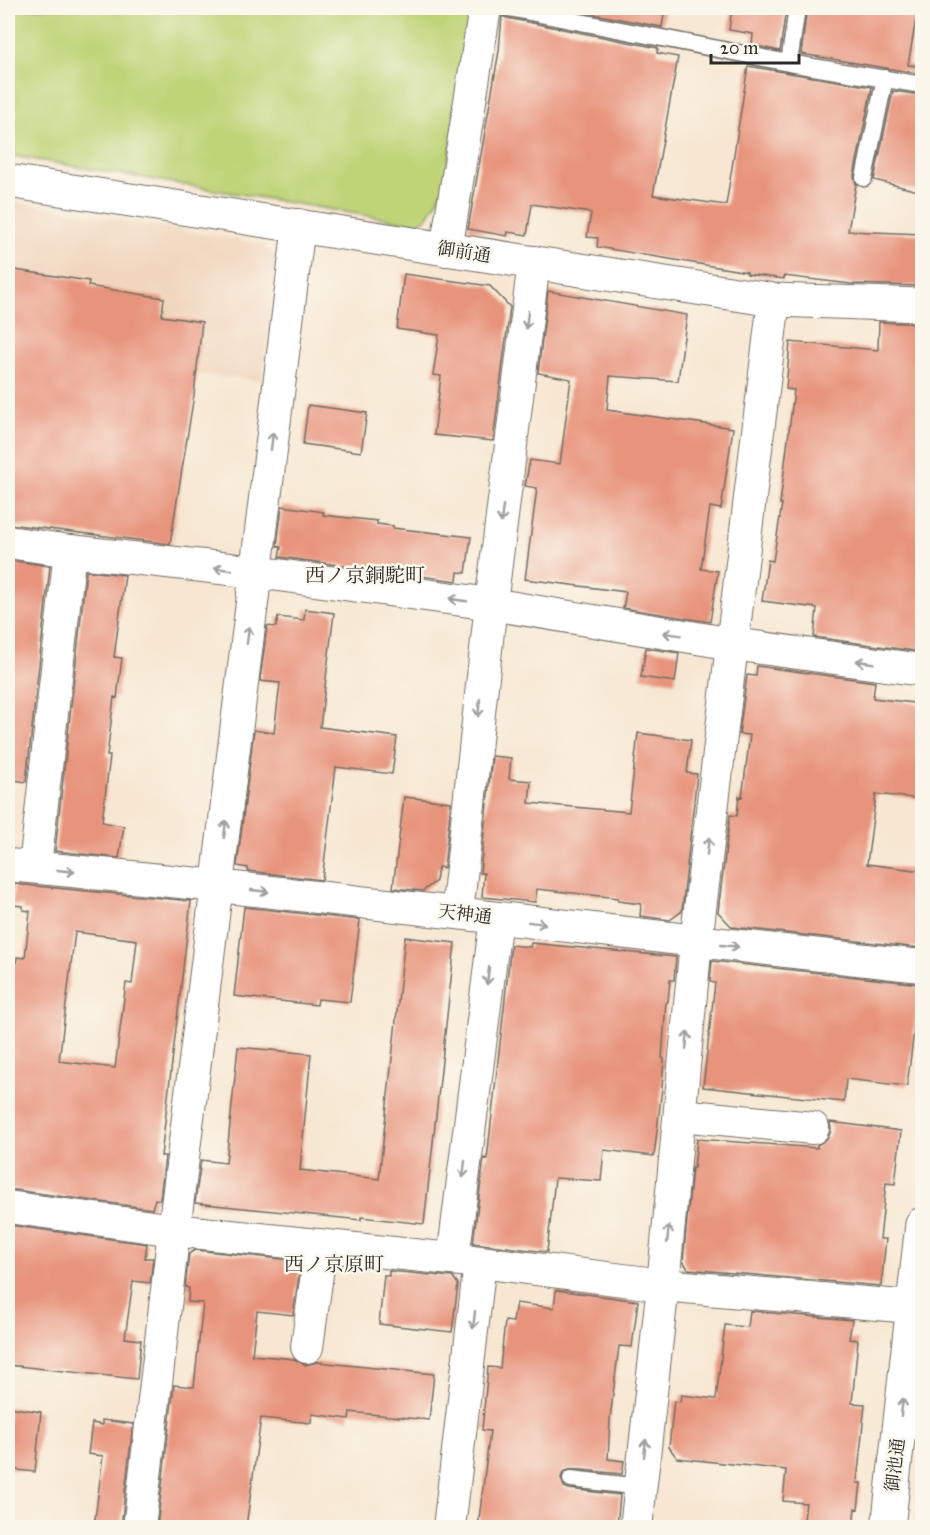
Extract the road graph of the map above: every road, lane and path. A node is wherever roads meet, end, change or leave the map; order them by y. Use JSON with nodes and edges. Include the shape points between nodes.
{"nodes":[{"id":1,"x":485,"y":8,"type":"edge"},
{"id":2,"x":509,"y":8,"type":"edge"},
{"id":3,"x":797,"y":8,"type":"edge"},
{"id":4,"x":789,"y":63,"type":"junction"},
{"id":5,"x":885,"y":78,"type":"junction"},
{"id":6,"x":922,"y":85,"type":"edge"},
{"id":7,"x":864,"y":178,"type":"dead end"},
{"id":8,"x":8,"y":181,"type":"edge"},
{"id":9,"x":299,"y":225,"type":"junction"},
{"id":10,"x":446,"y":250,"type":"junction"},
{"id":11,"x":534,"y":262,"type":"junction"},
{"id":12,"x":774,"y":300,"type":"junction"},
{"id":13,"x":922,"y":305,"type":"edge"},
{"id":14,"x":8,"y":542,"type":"edge"},
{"id":15,"x":70,"y":551,"type":"junction"},
{"id":16,"x":256,"y":572,"type":"junction"},
{"id":17,"x":490,"y":604,"type":"junction"},
{"id":18,"x":733,"y":644,"type":"junction"},
{"id":19,"x":922,"y":669,"type":"edge"},
{"id":20,"x":21,"y":866,"type":"edge"},
{"id":21,"x":218,"y":886,"type":"junction"},
{"id":22,"x":457,"y":913,"type":"junction"},
{"id":23,"x":496,"y":918,"type":"junction"},
{"id":24,"x":696,"y":942,"type":"junction"},
{"id":25,"x":922,"y":966,"type":"edge"},
{"id":26,"x":680,"y":1115,"type":"junction"},
{"id":27,"x":813,"y":1128,"type":"dead end"},
{"id":28,"x":8,"y":1207,"type":"edge"},
{"id":29,"x":922,"y":1224,"type":"edge"},
{"id":30,"x":174,"y":1230,"type":"junction"},
{"id":31,"x":321,"y":1245,"type":"junction"},
{"id":32,"x":466,"y":1261,"type":"junction"},
{"id":33,"x":663,"y":1285,"type":"junction"},
{"id":34,"x":918,"y":1308,"type":"edge"},
{"id":35,"x":306,"y":1347,"type":"dead end"},
{"id":36,"x":571,"y":1479,"type":"dead end"},
{"id":37,"x":641,"y":1487,"type":"junction"},
{"id":38,"x":139,"y":1527,"type":"edge"},
{"id":39,"x":448,"y":1527,"type":"edge"},
{"id":40,"x":636,"y":1527,"type":"edge"},
{"id":41,"x":888,"y":1527,"type":"edge"}],
"edges":[{"from":1,"to":10,"type":"street"},
{"from":2,"to":4,"type":"lane"},
{"from":3,"to":4,"type":"lane"},
{"from":4,"to":5,"type":"lane"},
{"from":5,"to":6,"type":"lane"},
{"from":5,"to":7,"type":"lane"},
{"from":8,"to":9,"type":"street","name":"御前通"},
{"from":9,"to":10,"type":"street","name":"御前通"},
{"from":16,"to":9,"type":"street","one_way":true},
{"from":10,"to":11,"type":"street","name":"御前通"},
{"from":11,"to":12,"type":"street","name":"御前通"},
{"from":11,"to":17,"type":"street","one_way":true},
{"from":12,"to":13,"type":"street","name":"御前通"},
{"from":12,"to":18,"type":"street"},
{"from":14,"to":15,"type":"street"},
{"from":16,"to":15,"type":"street","one_way":true},
{"from":15,"to":20,"type":"street"},
{"from":17,"to":16,"type":"street","one_way":true},
{"from":21,"to":16,"type":"street","one_way":true},
{"from":18,"to":17,"type":"street","one_way":true},
{"from":17,"to":22,"type":"street","one_way":true},
{"from":19,"to":18,"type":"street","one_way":true},
{"from":24,"to":18,"type":"street","one_way":true},
{"from":20,"to":21,"type":"street","name":"天神通","one_way":true},
{"from":21,"to":22,"type":"street","name":"天神通","one_way":true},
{"from":21,"to":30,"type":"street"},
{"from":22,"to":23,"type":"street","name":"天神通"},
{"from":23,"to":24,"type":"street","name":"天神通","one_way":true},
{"from":23,"to":32,"type":"street","one_way":true},
{"from":24,"to":25,"type":"street","name":"天神通","one_way":true},
{"from":26,"to":24,"type":"street","one_way":true},
{"from":26,"to":27,"type":"street"},
{"from":33,"to":26,"type":"street","one_way":true},
{"from":28,"to":30,"type":"street"},
{"from":29,"to":34,"type":"street","name":"御池通"},
{"from":30,"to":31,"type":"street"},
{"from":30,"to":38,"type":"street"},
{"from":31,"to":32,"type":"street"},
{"from":31,"to":35,"type":"street"},
{"from":32,"to":33,"type":"street"},
{"from":32,"to":39,"type":"street","one_way":true},
{"from":33,"to":34,"type":"street"},
{"from":37,"to":33,"type":"street","one_way":true},
{"from":41,"to":34,"type":"street","name":"御池通","one_way":true},
{"from":36,"to":37,"type":"lane"},
{"from":37,"to":40,"type":"street"}]}
